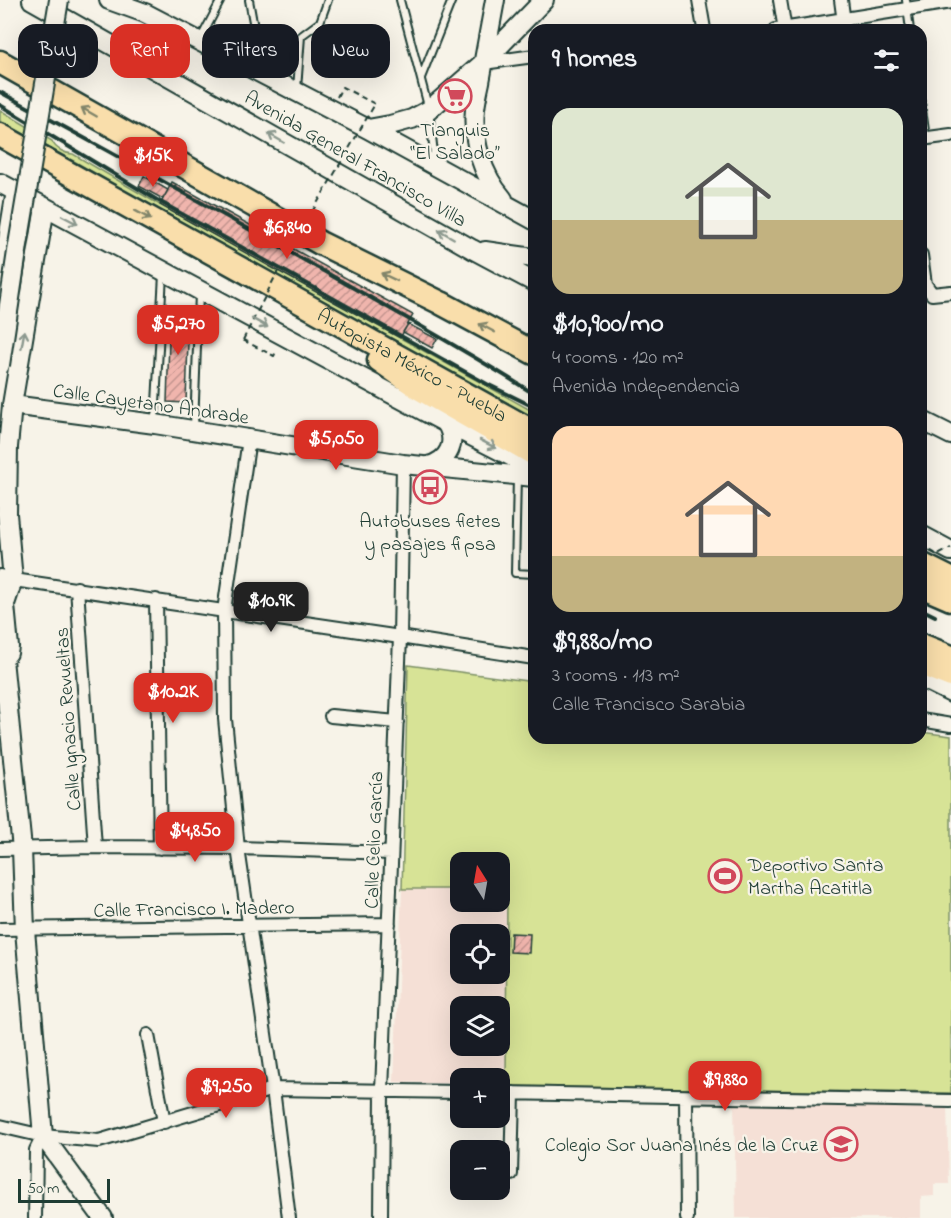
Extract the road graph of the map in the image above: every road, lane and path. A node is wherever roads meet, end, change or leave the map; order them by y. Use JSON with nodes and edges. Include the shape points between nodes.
{"nodes":[{"id":1,"x":32,"y":0,"type":"edge"},
{"id":2,"x":59,"y":0,"type":"edge"},
{"id":3,"x":109,"y":0,"type":"edge"},
{"id":4,"x":220,"y":0,"type":"edge"},
{"id":5,"x":249,"y":0,"type":"edge"},
{"id":6,"x":328,"y":0,"type":"edge"},
{"id":7,"x":400,"y":0,"type":"edge"},
{"id":8,"x":405,"y":0,"type":"edge"},
{"id":9,"x":452,"y":0,"type":"edge"},
{"id":10,"x":495,"y":0,"type":"edge"},
{"id":11,"x":544,"y":0,"type":"edge"},
{"id":12,"x":699,"y":0,"type":"edge"},
{"id":13,"x":780,"y":0,"type":"edge"},
{"id":14,"x":841,"y":0,"type":"edge"},
{"id":15,"x":951,"y":2,"type":"edge"},
{"id":16,"x":907,"y":5,"type":"edge"},
{"id":17,"x":141,"y":7,"type":"edge"},
{"id":18,"x":402,"y":8,"type":"junction"},
{"id":19,"x":253,"y":24,"type":"edge"},
{"id":20,"x":702,"y":24,"type":"edge"},
{"id":21,"x":782,"y":24,"type":"edge"},
{"id":22,"x":844,"y":24,"type":"edge"},
{"id":23,"x":847,"y":24,"type":"edge"},
{"id":24,"x":909,"y":24,"type":"edge"},
{"id":25,"x":199,"y":42,"type":"junction"},
{"id":26,"x":202,"y":44,"type":"edge"},
{"id":27,"x":528,"y":57,"type":"edge"},
{"id":28,"x":299,"y":61,"type":"edge"},
{"id":29,"x":0,"y":62,"type":"edge"},
{"id":30,"x":483,"y":63,"type":"junction"},
{"id":31,"x":270,"y":78,"type":"edge"},
{"id":32,"x":298,"y":78,"type":"edge"},
{"id":33,"x":421,"y":78,"type":"junction"},
{"id":34,"x":342,"y":87,"type":"dead end"},
{"id":35,"x":297,"y":92,"type":"junction"},
{"id":36,"x":429,"y":110,"type":"junction"},
{"id":37,"x":368,"y":129,"type":"junction"},
{"id":38,"x":0,"y":135,"type":"edge"},
{"id":39,"x":951,"y":135,"type":"edge"},
{"id":40,"x":927,"y":139,"type":"edge"},
{"id":41,"x":435,"y":165,"type":"junction"},
{"id":42,"x":8,"y":187,"type":"edge"},
{"id":43,"x":509,"y":206,"type":"junction"},
{"id":44,"x":45,"y":207,"type":"junction"},
{"id":45,"x":528,"y":217,"type":"edge"},
{"id":46,"x":291,"y":248,"type":"dead end"},
{"id":47,"x":471,"y":249,"type":"junction"},
{"id":48,"x":528,"y":257,"type":"edge"},
{"id":49,"x":163,"y":270,"type":"junction"},
{"id":50,"x":278,"y":271,"type":"dead end"},
{"id":51,"x":528,"y":279,"type":"edge"},
{"id":52,"x":927,"y":287,"type":"edge"},
{"id":53,"x":0,"y":288,"type":"edge"},
{"id":54,"x":199,"y":289,"type":"junction"},
{"id":55,"x":951,"y":292,"type":"edge"},
{"id":56,"x":293,"y":298,"type":"junction"},
{"id":57,"x":528,"y":350,"type":"edge"},
{"id":58,"x":274,"y":356,"type":"dead end"},
{"id":59,"x":0,"y":365,"type":"edge"},
{"id":60,"x":12,"y":405,"type":"junction"},
{"id":61,"x":446,"y":423,"type":"junction"},
{"id":62,"x":927,"y":423,"type":"edge"},
{"id":63,"x":155,"y":424,"type":"junction"},
{"id":64,"x":528,"y":429,"type":"edge"},
{"id":65,"x":194,"y":430,"type":"junction"},
{"id":66,"x":951,"y":435,"type":"edge"},
{"id":67,"x":249,"y":439,"type":"junction"},
{"id":68,"x":528,"y":451,"type":"edge"},
{"id":69,"x":403,"y":464,"type":"junction"},
{"id":70,"x":528,"y":465,"type":"edge"},
{"id":71,"x":428,"y":466,"type":"junction"},
{"id":72,"x":525,"y":476,"type":"edge"},
{"id":73,"x":927,"y":538,"type":"edge"},
{"id":74,"x":927,"y":548,"type":"edge"},
{"id":75,"x":951,"y":550,"type":"edge"},
{"id":76,"x":927,"y":567,"type":"edge"},
{"id":77,"x":528,"y":574,"type":"edge"},
{"id":78,"x":4,"y":579,"type":"edge"},
{"id":79,"x":951,"y":579,"type":"edge"},
{"id":80,"x":77,"y":588,"type":"junction"},
{"id":81,"x":927,"y":588,"type":"edge"},
{"id":82,"x":951,"y":599,"type":"edge"},
{"id":83,"x":156,"y":600,"type":"junction"},
{"id":84,"x":224,"y":610,"type":"junction"},
{"id":85,"x":400,"y":637,"type":"junction"},
{"id":86,"x":927,"y":647,"type":"edge"},
{"id":87,"x":528,"y":657,"type":"edge"},
{"id":88,"x":951,"y":657,"type":"edge"},
{"id":89,"x":1,"y":658,"type":"edge"},
{"id":90,"x":927,"y":666,"type":"edge"},
{"id":91,"x":951,"y":676,"type":"edge"},
{"id":92,"x":927,"y":681,"type":"edge"},
{"id":93,"x":951,"y":693,"type":"edge"},
{"id":94,"x":331,"y":716,"type":"dead end"},
{"id":95,"x":927,"y":721,"type":"edge"},
{"id":96,"x":396,"y":722,"type":"junction"},
{"id":97,"x":951,"y":725,"type":"edge"},
{"id":98,"x":95,"y":847,"type":"junction"},
{"id":99,"x":160,"y":848,"type":"junction"},
{"id":100,"x":238,"y":848,"type":"junction"},
{"id":101,"x":0,"y":849,"type":"edge"},
{"id":102,"x":22,"y":849,"type":"junction"},
{"id":103,"x":391,"y":852,"type":"junction"},
{"id":104,"x":389,"y":924,"type":"junction"},
{"id":105,"x":248,"y":927,"type":"junction"},
{"id":106,"x":0,"y":929,"type":"edge"},
{"id":107,"x":25,"y":930,"type":"junction"},
{"id":108,"x":148,"y":1035,"type":"dead end"},
{"id":109,"x":273,"y":1089,"type":"junction"},
{"id":110,"x":382,"y":1091,"type":"junction"},
{"id":111,"x":450,"y":1092,"type":"edge"},
{"id":112,"x":513,"y":1093,"type":"joint"},
{"id":113,"x":686,"y":1096,"type":"junction"},
{"id":114,"x":951,"y":1101,"type":"edge"},
{"id":115,"x":164,"y":1122,"type":"junction"},
{"id":116,"x":0,"y":1126,"type":"edge"},
{"id":117,"x":43,"y":1136,"type":"junction"},
{"id":118,"x":511,"y":1174,"type":"dead end"},
{"id":119,"x":35,"y":1218,"type":"edge"},
{"id":120,"x":103,"y":1218,"type":"edge"},
{"id":121,"x":289,"y":1218,"type":"edge"},
{"id":122,"x":381,"y":1218,"type":"edge"},
{"id":123,"x":687,"y":1218,"type":"edge"}],
"edges":[{"from":47,"to":1,"type":"street","name":"Avenida General Francisco Villa","one_way":true},
{"from":2,"to":59,"type":"street","bridge":true},
{"from":3,"to":17,"type":"street"},
{"from":4,"to":25,"type":"lane"},
{"from":5,"to":19,"type":"lane"},
{"from":6,"to":28,"type":"lane","via":[[320,22],[301,36]]},
{"from":7,"to":18,"type":"lane"},
{"from":8,"to":18,"type":"lane"},
{"from":9,"to":33,"type":"lane"},
{"from":10,"to":30,"type":"street"},
{"from":11,"to":30,"type":"street"},
{"from":12,"to":20,"type":"street"},
{"from":13,"to":21,"type":"street"},
{"from":14,"to":22,"type":"street"},
{"from":15,"to":16,"type":"street"},
{"from":16,"to":23,"type":"street"},
{"from":16,"to":24,"type":"lane"},
{"from":17,"to":25,"type":"street"},
{"from":18,"to":33,"type":"lane"},
{"from":25,"to":26,"type":"street"},
{"from":27,"to":30,"type":"street"},
{"from":57,"to":29,"type":"highway","one_way":true,"via":[[320,243]]},
{"from":30,"to":36,"type":"street"},
{"from":30,"to":43,"type":"street","via":[[475,110],[476,138],[487,174]]},
{"from":31,"to":35,"type":"street"},
{"from":32,"to":35,"type":"lane"},
{"from":33,"to":36,"type":"lane"},
{"from":34,"to":46,"type":"path","bridge":true,"via":[[375,104]]},
{"from":35,"to":37,"type":"street"},
{"from":36,"to":37,"type":"street","via":[[412,119]]},
{"from":36,"to":41,"type":"lane"},
{"from":37,"to":41,"type":"street"},
{"from":38,"to":56,"type":"highway","one_way":true},
{"from":39,"to":40,"type":"street"},
{"from":41,"to":43,"type":"street"},
{"from":42,"to":44,"type":"street"},
{"from":42,"to":53,"type":"street"},
{"from":43,"to":45,"type":"street"},
{"from":44,"to":49,"type":"street","one_way":true},
{"from":60,"to":44,"type":"street","one_way":true},
{"from":47,"to":48,"type":"street"},
{"from":47,"to":51,"type":"street","name":"Avenida General Francisco Villa"},
{"from":49,"to":54,"type":"street"},
{"from":49,"to":63,"type":"lane"},
{"from":50,"to":58,"type":"path","bridge":true,"via":[[243,340]]},
{"from":52,"to":55,"type":"street","via":[[932,294]]},
{"from":54,"to":61,"type":"street","one_way":true},
{"from":54,"to":65,"type":"lane"},
{"from":56,"to":64,"type":"highway","name":"Autopista México - Puebla"},
{"from":56,"to":68,"type":"highway","via":[[420,389]]},
{"from":60,"to":63,"type":"street","name":"Calle Cayetano Andrade"},
{"from":60,"to":78,"type":"street"},
{"from":61,"to":70,"type":"street","one_way":true},
{"from":61,"to":71,"type":"street","via":[[452,440],[449,451],[441,461]]},
{"from":62,"to":66,"type":"street"},
{"from":63,"to":65,"type":"street","name":"Calle Cayetano Andrade"},
{"from":65,"to":67,"type":"street","name":"Calle Cayetano Andrade"},
{"from":67,"to":69,"type":"street","name":"Calle Cayetano Andrade"},
{"from":67,"to":84,"type":"street"},
{"from":69,"to":71,"type":"street","name":"Calle Cayetano Andrade"},
{"from":69,"to":85,"type":"street","name":"Calle Celio García"},
{"from":71,"to":72,"type":"street","name":"Calle Cayetano Andrade"},
{"from":72,"to":77,"type":"lane","via":[[515,573]]},
{"from":73,"to":75,"type":"street"},
{"from":74,"to":75,"type":"path","bridge":true,"via":[[939,555]]},
{"from":76,"to":79,"type":"highway"},
{"from":78,"to":80,"type":"street"},
{"from":78,"to":89,"type":"street","via":[[9,647]]},
{"from":80,"to":83,"type":"street"},
{"from":80,"to":98,"type":"street","name":"Calle Ignacio Revueltas"},
{"from":81,"to":82,"type":"highway"},
{"from":83,"to":84,"type":"street"},
{"from":83,"to":99,"type":"street"},
{"from":84,"to":85,"type":"street"},
{"from":84,"to":100,"type":"street","via":[[225,719]]},
{"from":85,"to":87,"type":"street"},
{"from":85,"to":96,"type":"street","name":"Calle Celio García"},
{"from":86,"to":88,"type":"highway"},
{"from":89,"to":102,"type":"street"},
{"from":90,"to":91,"type":"highway"},
{"from":92,"to":93,"type":"street"},
{"from":94,"to":96,"type":"street"},
{"from":95,"to":97,"type":"street"},
{"from":96,"to":103,"type":"street","name":"Calle Celio García"},
{"from":98,"to":99,"type":"street"},
{"from":98,"to":102,"type":"street"},
{"from":99,"to":100,"type":"street"},
{"from":100,"to":103,"type":"street"},
{"from":100,"to":105,"type":"street"},
{"from":101,"to":102,"type":"street"},
{"from":102,"to":107,"type":"street"},
{"from":103,"to":104,"type":"street","name":"Calle Celio García"},
{"from":104,"to":105,"type":"street","name":"Calle Francisco I. Madero"},
{"from":104,"to":110,"type":"street","name":"Calle Celio García"},
{"from":105,"to":107,"type":"street","name":"Calle Francisco I. Madero"},
{"from":105,"to":109,"type":"street"},
{"from":106,"to":107,"type":"street","name":"Calle Francisco I. Madero"},
{"from":107,"to":117,"type":"street"},
{"from":108,"to":115,"type":"street"},
{"from":109,"to":110,"type":"street"},
{"from":109,"to":115,"type":"street"},
{"from":109,"to":121,"type":"street"},
{"from":110,"to":111,"type":"street"},
{"from":110,"to":122,"type":"street","name":"Calle Celio García"},
{"from":112,"to":113,"type":"street"},
{"from":112,"to":118,"type":"street"},
{"from":113,"to":114,"type":"street"},
{"from":113,"to":123,"type":"street"},
{"from":115,"to":117,"type":"street","via":[[99,1141]]},
{"from":116,"to":117,"type":"street"},
{"from":117,"to":119,"type":"street","via":[[36,1150]]},
{"from":117,"to":120,"type":"street"}]}
